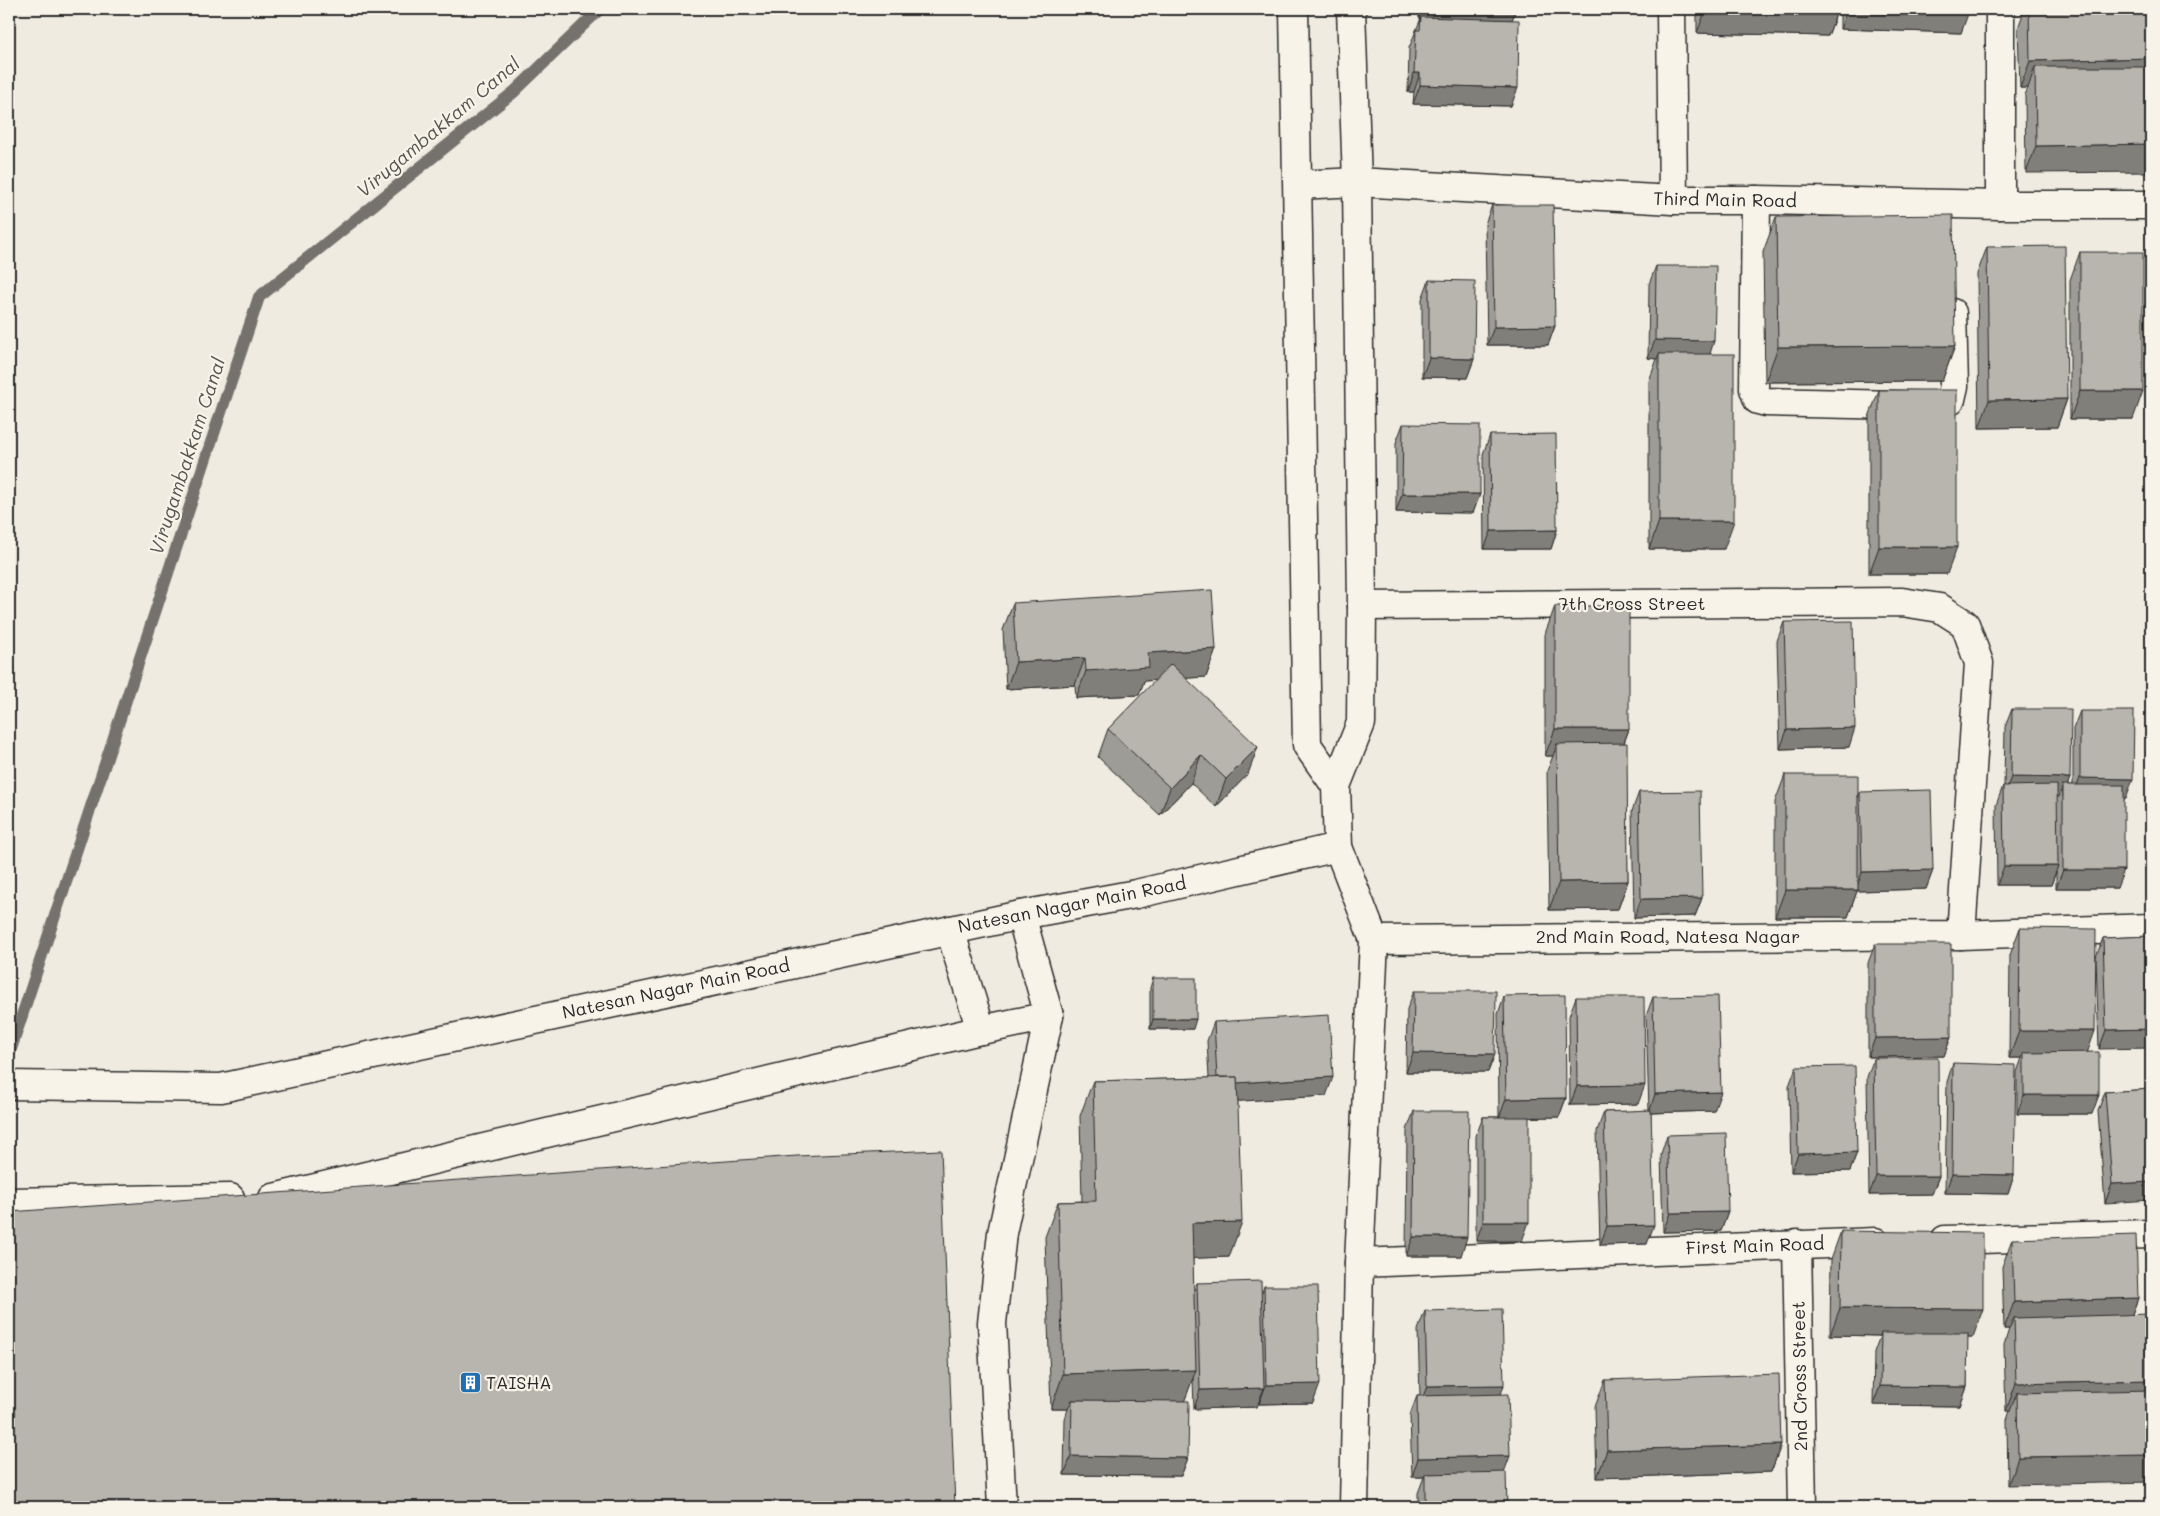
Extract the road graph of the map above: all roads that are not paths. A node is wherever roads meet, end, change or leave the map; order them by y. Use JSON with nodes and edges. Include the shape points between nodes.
{"nodes":[{"id":1,"x":1294,"y":9,"type":"edge"},
{"id":2,"x":1352,"y":9,"type":"edge"},
{"id":3,"x":1672,"y":9,"type":"edge"},
{"id":4,"x":2000,"y":9,"type":"edge"},
{"id":5,"x":1357,"y":182,"type":"junction"},
{"id":6,"x":1298,"y":184,"type":"junction"},
{"id":7,"x":1673,"y":200,"type":"junction"},
{"id":8,"x":1756,"y":200,"type":"junction"},
{"id":9,"x":2000,"y":205,"type":"junction"},
{"id":10,"x":2151,"y":205,"type":"edge"},
{"id":11,"x":1756,"y":240,"type":"junction"},
{"id":12,"x":1785,"y":241,"type":"edge"},
{"id":13,"x":1951,"y":291,"type":"edge"},
{"id":14,"x":1362,"y":606,"type":"junction"},
{"id":15,"x":1336,"y":786,"type":"junction"},
{"id":16,"x":1338,"y":846,"type":"junction"},
{"id":17,"x":1021,"y":915,"type":"junction"},
{"id":18,"x":2151,"y":928,"type":"edge"},
{"id":19,"x":950,"y":930,"type":"junction"},
{"id":20,"x":1961,"y":935,"type":"junction"},
{"id":21,"x":1374,"y":940,"type":"junction"},
{"id":22,"x":1049,"y":1016,"type":"junction"},
{"id":23,"x":981,"y":1030,"type":"junction"},
{"id":24,"x":9,"y":1085,"type":"edge"},
{"id":25,"x":9,"y":1202,"type":"edge"},
{"id":26,"x":2151,"y":1234,"type":"edge"},
{"id":27,"x":1925,"y":1240,"type":"edge"},
{"id":28,"x":1895,"y":1241,"type":"edge"},
{"id":29,"x":1797,"y":1244,"type":"junction"},
{"id":30,"x":1359,"y":1263,"type":"junction"},
{"id":31,"x":1002,"y":1507,"type":"edge"},
{"id":32,"x":1354,"y":1507,"type":"edge"},
{"id":33,"x":1802,"y":1507,"type":"edge"}],
"edges":[{"from":1,"to":6,"type":"street"},
{"from":2,"to":5,"type":"street"},
{"from":3,"to":7,"type":"street"},
{"from":4,"to":9,"type":"street"},
{"from":5,"to":6,"type":"street","name":"Third Main Road"},
{"from":5,"to":7,"type":"street","name":"Third Main Road"},
{"from":5,"to":14,"type":"street"},
{"from":6,"to":15,"type":"street","via":[[1307,745]]},
{"from":7,"to":8,"type":"street","name":"Third Main Road"},
{"from":8,"to":9,"type":"street","name":"Third Main Road","via":[[1950,217]]},
{"from":8,"to":11,"type":"street"},
{"from":9,"to":10,"type":"street","name":"Third Main Road"},
{"from":11,"to":12,"type":"street"},
{"from":11,"to":13,"type":"street","via":[[1754,389],[1758,400],[1944,406],[1951,399],[1954,386]]},
{"from":14,"to":15,"type":"street","via":[[1361,723]]},
{"from":14,"to":20,"type":"street","name":"7th Cross Street","via":[[1902,602],[1940,608],[1965,624],[1980,663]]},
{"from":15,"to":16,"type":"street"},
{"from":16,"to":17,"type":"street","name":"Natesan Nagar Main Road","via":[[1136,894]]},
{"from":16,"to":21,"type":"street"},
{"from":17,"to":19,"type":"street","name":"Natesan Nagar Main Road"},
{"from":17,"to":22,"type":"street"},
{"from":18,"to":20,"type":"street","name":"2nd Main Road, Natesa Nagar"},
{"from":19,"to":23,"type":"street"},
{"from":19,"to":24,"type":"street","name":"Natesan Nagar Main Road","via":[[221,1088]]},
{"from":20,"to":21,"type":"street","name":"2nd Main Road, Natesa Nagar"},
{"from":21,"to":30,"type":"street"},
{"from":22,"to":23,"type":"street"},
{"from":22,"to":31,"type":"street","via":[[1002,1233],[992,1323]]},
{"from":23,"to":25,"type":"street","via":[[279,1198]]},
{"from":26,"to":27,"type":"street"},
{"from":28,"to":29,"type":"street","name":"First Main Road"},
{"from":29,"to":30,"type":"street","name":"First Main Road"},
{"from":29,"to":33,"type":"street","name":"2nd Cross Street"},
{"from":30,"to":32,"type":"street"}]}
